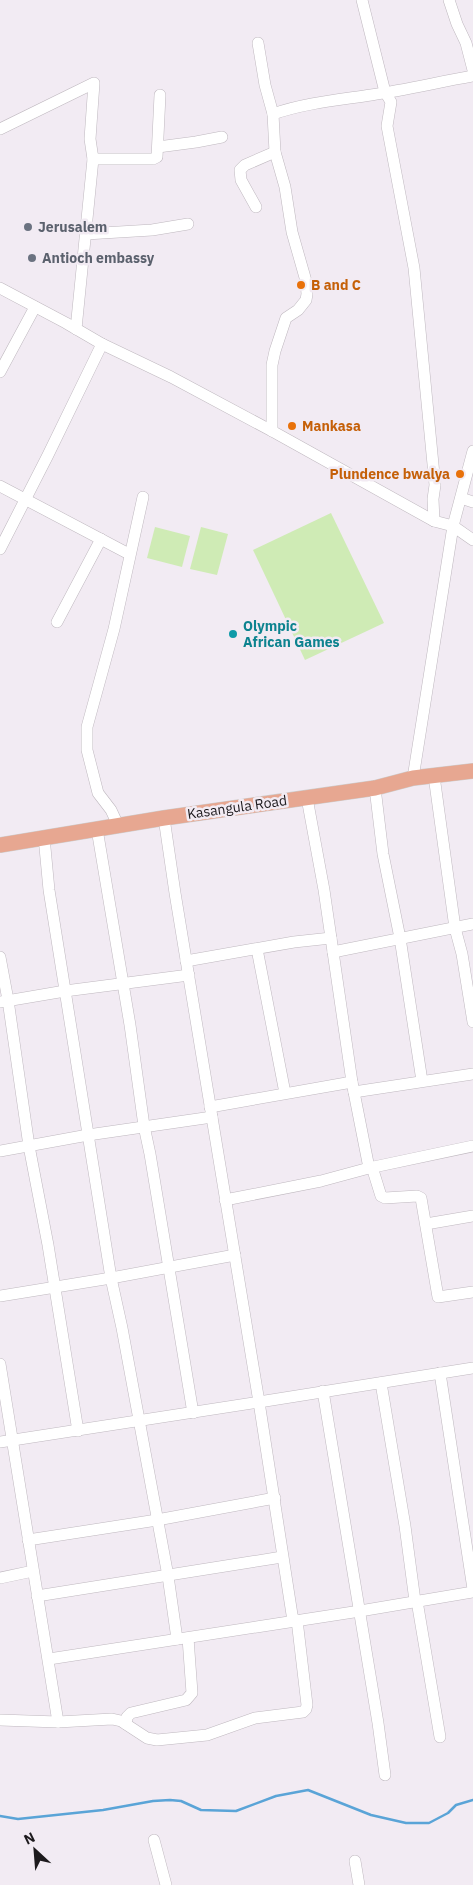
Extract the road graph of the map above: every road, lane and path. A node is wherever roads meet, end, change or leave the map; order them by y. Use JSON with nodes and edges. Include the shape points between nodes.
{"nodes":[{"id":1,"x":362,"y":0,"type":"edge"},
{"id":2,"x":449,"y":0,"type":"edge"},
{"id":3,"x":258,"y":43,"type":"dead end"},
{"id":4,"x":473,"y":70,"type":"edge"},
{"id":5,"x":473,"y":76,"type":"edge"},
{"id":6,"x":385,"y":92,"type":"junction"},
{"id":7,"x":160,"y":95,"type":"dead end"},
{"id":8,"x":274,"y":114,"type":"junction"},
{"id":9,"x":0,"y":129,"type":"edge"},
{"id":10,"x":222,"y":137,"type":"dead end"},
{"id":11,"x":158,"y":147,"type":"junction"},
{"id":12,"x":275,"y":152,"type":"junction"},
{"id":13,"x":93,"y":159,"type":"junction"},
{"id":14,"x":256,"y":207,"type":"dead end"},
{"id":15,"x":188,"y":224,"type":"dead end"},
{"id":16,"x":86,"y":234,"type":"junction"},
{"id":17,"x":0,"y":288,"type":"edge"},
{"id":18,"x":35,"y":307,"type":"junction"},
{"id":19,"x":76,"y":329,"type":"junction"},
{"id":20,"x":102,"y":344,"type":"junction"},
{"id":21,"x":0,"y":372,"type":"edge"},
{"id":22,"x":272,"y":431,"type":"junction"},
{"id":23,"x":473,"y":451,"type":"edge"},
{"id":24,"x":0,"y":486,"type":"edge"},
{"id":25,"x":143,"y":497,"type":"dead end"},
{"id":26,"x":460,"y":498,"type":"junction"},
{"id":27,"x":25,"y":499,"type":"junction"},
{"id":28,"x":473,"y":502,"type":"edge"},
{"id":29,"x":434,"y":522,"type":"junction"},
{"id":30,"x":453,"y":526,"type":"junction"},
{"id":31,"x":101,"y":539,"type":"junction"},
{"id":32,"x":473,"y":540,"type":"edge"},
{"id":33,"x":0,"y":549,"type":"edge"},
{"id":34,"x":129,"y":554,"type":"junction"},
{"id":35,"x":57,"y":622,"type":"dead end"},
{"id":36,"x":473,"y":771,"type":"edge"},
{"id":37,"x":434,"y":776,"type":"junction"},
{"id":38,"x":413,"y":778,"type":"junction"},
{"id":39,"x":375,"y":788,"type":"junction"},
{"id":40,"x":307,"y":798,"type":"junction"},
{"id":41,"x":164,"y":818,"type":"junction"},
{"id":42,"x":118,"y":825,"type":"junction"},
{"id":43,"x":97,"y":829,"type":"junction"},
{"id":44,"x":44,"y":838,"type":"junction"},
{"id":45,"x":0,"y":845,"type":"edge"},
{"id":46,"x":473,"y":924,"type":"edge"},
{"id":47,"x":455,"y":928,"type":"junction"},
{"id":48,"x":331,"y":938,"type":"junction"},
{"id":49,"x":400,"y":938,"type":"junction"},
{"id":50,"x":257,"y":949,"type":"junction"},
{"id":51,"x":333,"y":952,"type":"junction"},
{"id":52,"x":0,"y":957,"type":"edge"},
{"id":53,"x":186,"y":961,"type":"junction"},
{"id":54,"x":189,"y":975,"type":"junction"},
{"id":55,"x":123,"y":984,"type":"junction"},
{"id":56,"x":66,"y":991,"type":"junction"},
{"id":57,"x":4,"y":1001,"type":"edge"},
{"id":58,"x":473,"y":1022,"type":"edge"},
{"id":59,"x":473,"y":1074,"type":"edge"},
{"id":60,"x":422,"y":1081,"type":"junction"},
{"id":61,"x":353,"y":1087,"type":"junction"},
{"id":62,"x":285,"y":1094,"type":"junction"},
{"id":63,"x":211,"y":1112,"type":"junction"},
{"id":64,"x":144,"y":1126,"type":"junction"},
{"id":65,"x":88,"y":1135,"type":"junction"},
{"id":66,"x":29,"y":1146,"type":"junction"},
{"id":67,"x":473,"y":1146,"type":"edge"},
{"id":68,"x":0,"y":1151,"type":"edge"},
{"id":69,"x":371,"y":1167,"type":"junction"},
{"id":70,"x":225,"y":1200,"type":"junction"},
{"id":71,"x":473,"y":1216,"type":"edge"},
{"id":72,"x":426,"y":1224,"type":"junction"},
{"id":73,"x":235,"y":1256,"type":"junction"},
{"id":74,"x":170,"y":1268,"type":"junction"},
{"id":75,"x":110,"y":1278,"type":"junction"},
{"id":76,"x":55,"y":1287,"type":"junction"},
{"id":77,"x":473,"y":1292,"type":"edge"},
{"id":78,"x":0,"y":1296,"type":"edge"},
{"id":79,"x":0,"y":1364,"type":"edge"},
{"id":80,"x":473,"y":1368,"type":"edge"},
{"id":81,"x":440,"y":1373,"type":"junction"},
{"id":82,"x":381,"y":1383,"type":"junction"},
{"id":83,"x":324,"y":1391,"type":"junction"},
{"id":84,"x":259,"y":1402,"type":"junction"},
{"id":85,"x":193,"y":1413,"type":"junction"},
{"id":86,"x":139,"y":1421,"type":"junction"},
{"id":87,"x":78,"y":1431,"type":"junction"},
{"id":88,"x":13,"y":1440,"type":"junction"},
{"id":89,"x":0,"y":1442,"type":"edge"},
{"id":90,"x":275,"y":1498,"type":"junction"},
{"id":91,"x":157,"y":1520,"type":"junction"},
{"id":92,"x":28,"y":1540,"type":"junction"},
{"id":93,"x":282,"y":1557,"type":"junction"},
{"id":94,"x":33,"y":1571,"type":"junction"},
{"id":95,"x":168,"y":1576,"type":"junction"},
{"id":96,"x":0,"y":1578,"type":"edge"},
{"id":97,"x":473,"y":1590,"type":"edge"},
{"id":98,"x":37,"y":1596,"type":"junction"},
{"id":99,"x":416,"y":1601,"type":"junction"},
{"id":100,"x":360,"y":1611,"type":"junction"},
{"id":101,"x":295,"y":1621,"type":"junction"},
{"id":102,"x":183,"y":1638,"type":"junction"},
{"id":103,"x":49,"y":1659,"type":"junction"},
{"id":104,"x":0,"y":1720,"type":"edge"},
{"id":105,"x":58,"y":1722,"type":"junction"},
{"id":106,"x":126,"y":1724,"type":"junction"},
{"id":107,"x":440,"y":1737,"type":"dead end"},
{"id":108,"x":385,"y":1775,"type":"dead end"},
{"id":109,"x":154,"y":1840,"type":"dead end"},
{"id":110,"x":355,"y":1860,"type":"dead end"},
{"id":111,"x":166,"y":1885,"type":"edge"},
{"id":112,"x":359,"y":1885,"type":"edge"}],
"edges":[{"from":1,"to":6,"type":"street"},
{"from":2,"to":4,"type":"street"},
{"from":3,"to":8,"type":"street"},
{"from":5,"to":6,"type":"street"},
{"from":6,"to":8,"type":"street","via":[[317,102]]},
{"from":6,"to":29,"type":"street","via":[[391,102],[388,126],[416,286],[435,485]]},
{"from":7,"to":11,"type":"street"},
{"from":8,"to":12,"type":"street"},
{"from":9,"to":13,"type":"street","via":[[94,83],[90,139]]},
{"from":10,"to":11,"type":"street"},
{"from":11,"to":13,"type":"street","via":[[157,157],[153,159]]},
{"from":12,"to":14,"type":"street","via":[[240,170],[241,180]]},
{"from":12,"to":22,"type":"street","via":[[307,294],[298,310],[286,318],[275,351]]},
{"from":13,"to":16,"type":"street"},
{"from":15,"to":16,"type":"street"},
{"from":16,"to":19,"type":"street"},
{"from":17,"to":18,"type":"street"},
{"from":18,"to":19,"type":"street"},
{"from":18,"to":21,"type":"street"},
{"from":19,"to":20,"type":"street"},
{"from":20,"to":22,"type":"street"},
{"from":20,"to":27,"type":"street"},
{"from":22,"to":29,"type":"street"},
{"from":23,"to":26,"type":"street"},
{"from":24,"to":27,"type":"street"},
{"from":25,"to":34,"type":"street"},
{"from":26,"to":28,"type":"street"},
{"from":26,"to":30,"type":"street"},
{"from":27,"to":31,"type":"street"},
{"from":27,"to":33,"type":"street"},
{"from":29,"to":30,"type":"street"},
{"from":30,"to":32,"type":"street"},
{"from":30,"to":38,"type":"street"},
{"from":31,"to":34,"type":"street"},
{"from":31,"to":35,"type":"street"},
{"from":34,"to":42,"type":"street","via":[[114,629],[87,727],[87,750],[98,793]]},
{"from":36,"to":37,"type":"main road","name":"Kasangula Road"},
{"from":37,"to":38,"type":"main road","name":"Kasangula Road"},
{"from":37,"to":47,"type":"street"},
{"from":38,"to":39,"type":"main road","name":"Kasangula Road"},
{"from":39,"to":40,"type":"main road","name":"Kasangula Road"},
{"from":39,"to":49,"type":"street","via":[[383,854]]},
{"from":40,"to":41,"type":"main road","name":"Kasangula Road"},
{"from":40,"to":48,"type":"street"},
{"from":41,"to":42,"type":"main road","name":"Kasangula Road"},
{"from":41,"to":53,"type":"street"},
{"from":42,"to":43,"type":"main road","name":"Kasangula Road"},
{"from":43,"to":44,"type":"main road","name":"Kasangula Road"},
{"from":43,"to":55,"type":"street"},
{"from":44,"to":45,"type":"main road","name":"Kasangula Road"},
{"from":44,"to":56,"type":"street"},
{"from":46,"to":47,"type":"street"},
{"from":47,"to":49,"type":"street"},
{"from":47,"to":58,"type":"street"},
{"from":48,"to":50,"type":"street"},
{"from":48,"to":51,"type":"street"},
{"from":49,"to":51,"type":"street"},
{"from":49,"to":60,"type":"street"},
{"from":50,"to":53,"type":"street"},
{"from":50,"to":62,"type":"street"},
{"from":51,"to":61,"type":"street"},
{"from":52,"to":57,"type":"street"},
{"from":53,"to":54,"type":"street"},
{"from":54,"to":55,"type":"street"},
{"from":54,"to":63,"type":"street"},
{"from":55,"to":56,"type":"street"},
{"from":55,"to":64,"type":"street"},
{"from":56,"to":57,"type":"street"},
{"from":56,"to":65,"type":"street"},
{"from":57,"to":66,"type":"street"},
{"from":59,"to":60,"type":"street"},
{"from":60,"to":61,"type":"street"},
{"from":61,"to":62,"type":"street"},
{"from":61,"to":69,"type":"street"},
{"from":62,"to":63,"type":"street"},
{"from":63,"to":64,"type":"street"},
{"from":63,"to":70,"type":"street"},
{"from":64,"to":65,"type":"street"},
{"from":64,"to":74,"type":"street"},
{"from":65,"to":66,"type":"street"},
{"from":65,"to":75,"type":"street"},
{"from":66,"to":68,"type":"street"},
{"from":66,"to":76,"type":"street"},
{"from":67,"to":69,"type":"street"},
{"from":69,"to":70,"type":"street","via":[[321,1181]]},
{"from":69,"to":72,"type":"street","via":[[381,1196],[421,1198]]},
{"from":70,"to":73,"type":"street"},
{"from":71,"to":72,"type":"street"},
{"from":72,"to":77,"type":"street","via":[[438,1297]]},
{"from":73,"to":74,"type":"street"},
{"from":73,"to":84,"type":"street"},
{"from":74,"to":75,"type":"street"},
{"from":74,"to":85,"type":"street"},
{"from":75,"to":76,"type":"street"},
{"from":75,"to":86,"type":"street"},
{"from":76,"to":78,"type":"street"},
{"from":76,"to":87,"type":"street"},
{"from":79,"to":88,"type":"street"},
{"from":80,"to":81,"type":"street"},
{"from":81,"to":82,"type":"street"},
{"from":81,"to":97,"type":"street"},
{"from":82,"to":83,"type":"street"},
{"from":82,"to":99,"type":"street"},
{"from":83,"to":84,"type":"street"},
{"from":83,"to":100,"type":"street"},
{"from":84,"to":85,"type":"street"},
{"from":84,"to":90,"type":"street"},
{"from":85,"to":86,"type":"street"},
{"from":86,"to":87,"type":"street"},
{"from":86,"to":91,"type":"street"},
{"from":87,"to":88,"type":"street"},
{"from":88,"to":89,"type":"street"},
{"from":88,"to":92,"type":"street"},
{"from":90,"to":91,"type":"street"},
{"from":90,"to":93,"type":"street"},
{"from":91,"to":92,"type":"street"},
{"from":91,"to":95,"type":"street"},
{"from":92,"to":94,"type":"street"},
{"from":93,"to":95,"type":"street"},
{"from":93,"to":101,"type":"street"},
{"from":94,"to":96,"type":"street"},
{"from":94,"to":98,"type":"street"},
{"from":95,"to":98,"type":"street"},
{"from":95,"to":102,"type":"street"},
{"from":97,"to":99,"type":"street"},
{"from":98,"to":103,"type":"street"},
{"from":99,"to":100,"type":"street"},
{"from":99,"to":107,"type":"street"},
{"from":100,"to":101,"type":"street"},
{"from":100,"to":108,"type":"street"},
{"from":101,"to":102,"type":"street"},
{"from":101,"to":106,"type":"street","via":[[307,1705],[303,1712],[255,1718],[206,1736],[157,1740],[147,1738]]},
{"from":102,"to":103,"type":"street"},
{"from":102,"to":106,"type":"street","via":[[190,1697],[132,1713]]},
{"from":103,"to":105,"type":"street"},
{"from":104,"to":105,"type":"street"},
{"from":105,"to":106,"type":"street","via":[[112,1719]]},
{"from":109,"to":111,"type":"street"},
{"from":110,"to":112,"type":"street"}]}
